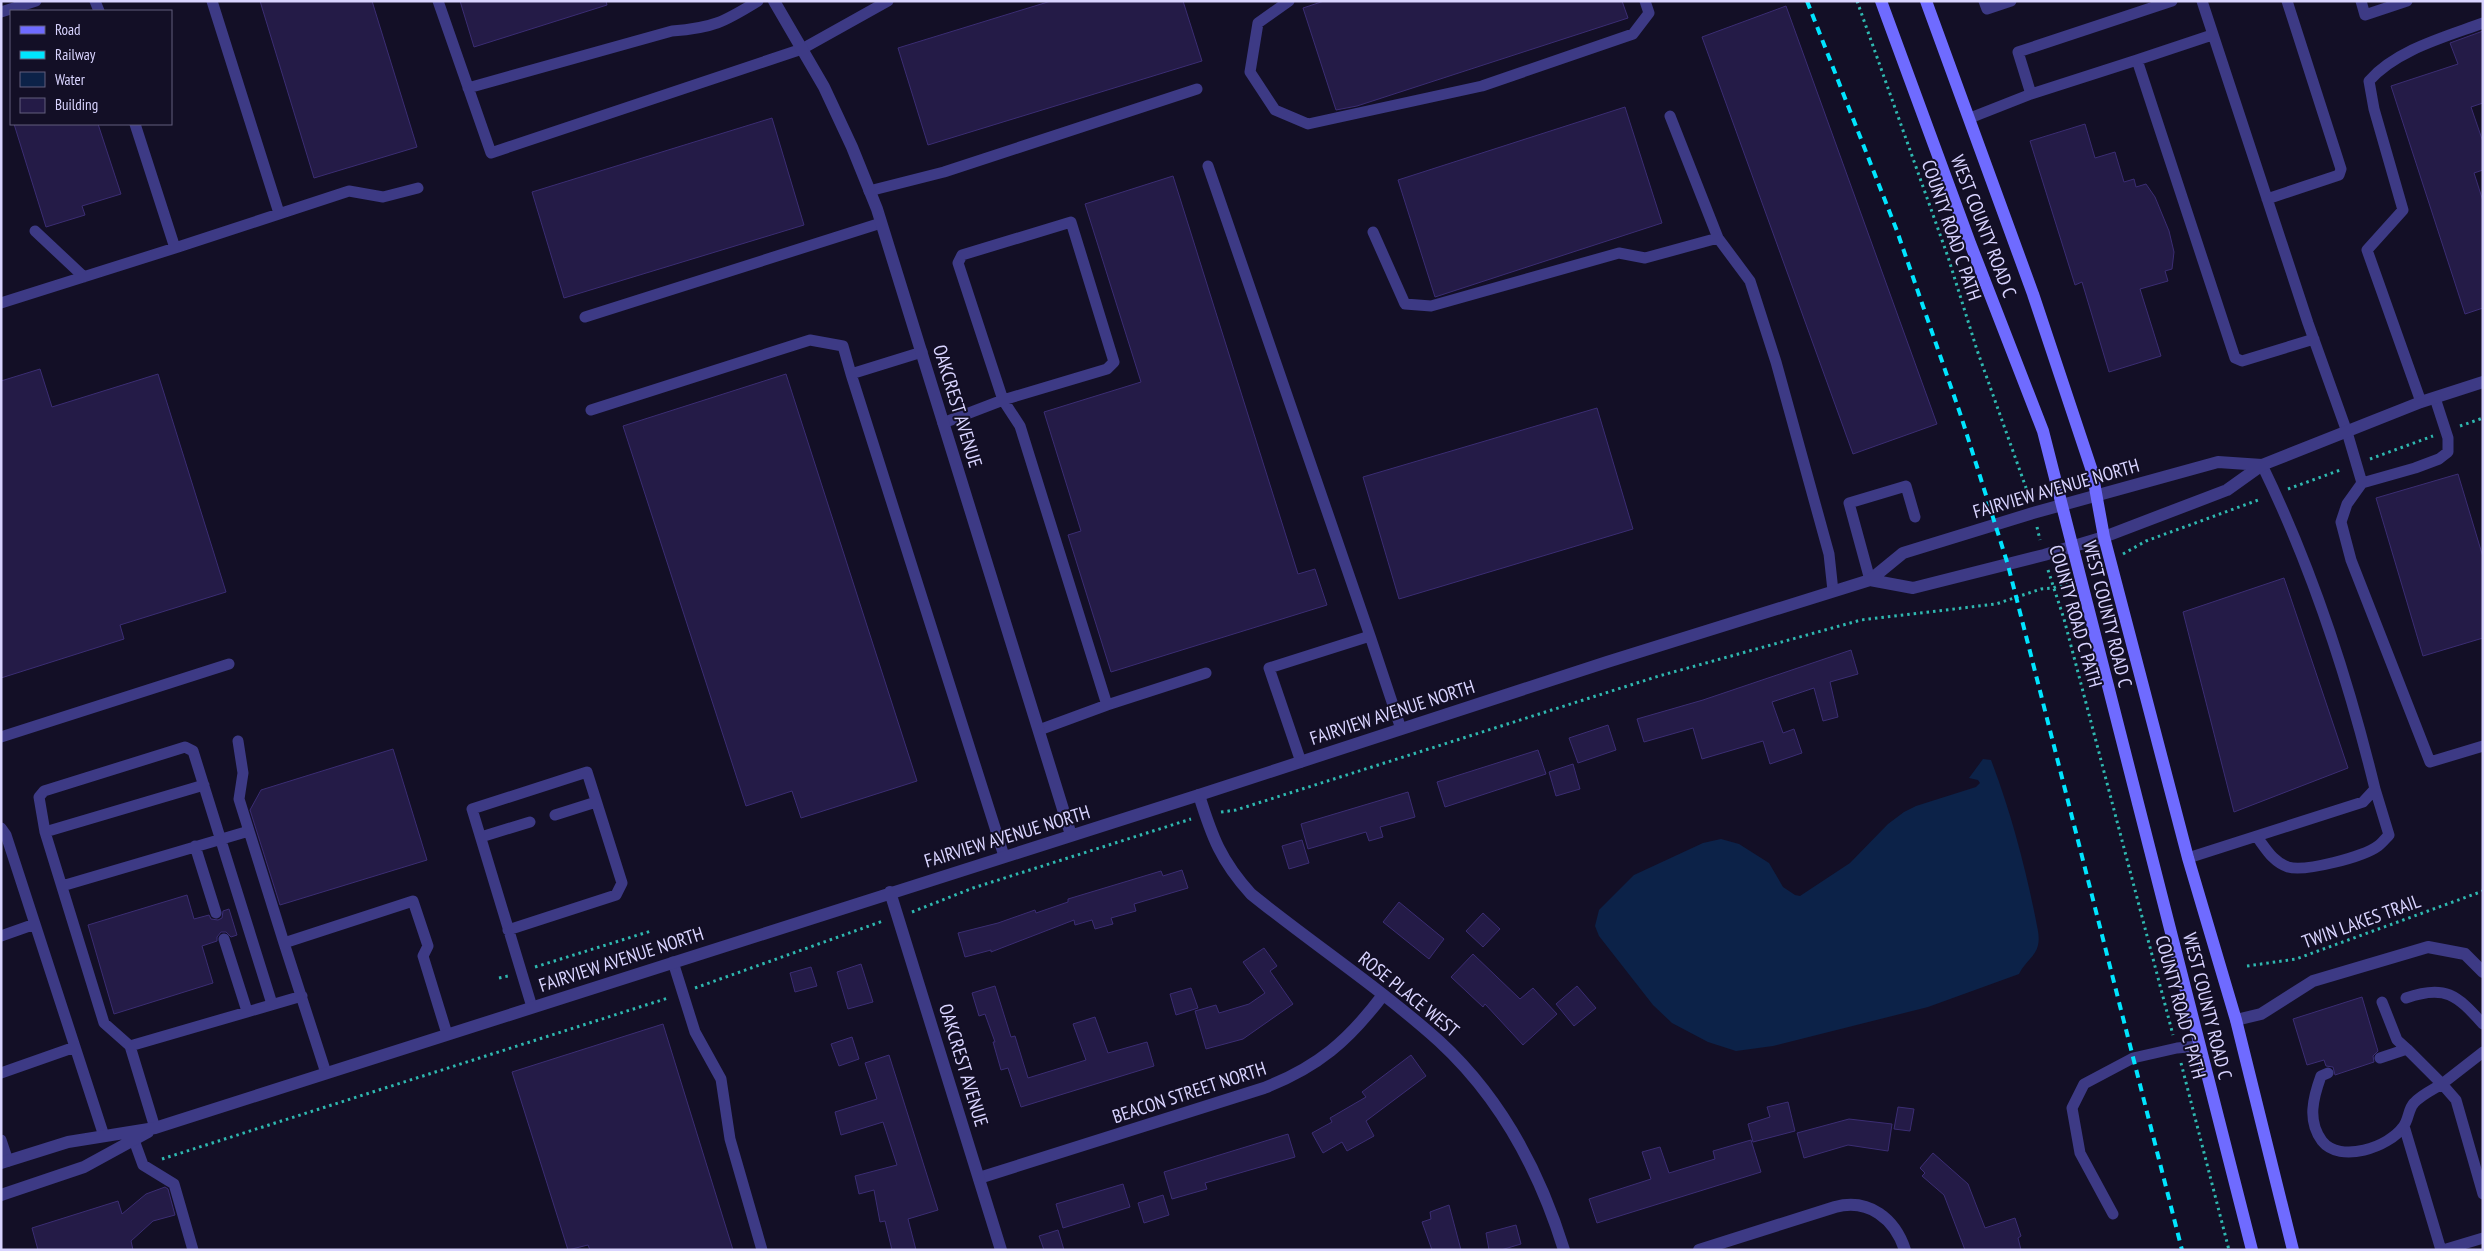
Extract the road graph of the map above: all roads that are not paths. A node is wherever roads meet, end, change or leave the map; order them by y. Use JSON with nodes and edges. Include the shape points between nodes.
{"nodes":[{"id":1,"x":36,"y":1,"type":"edge"},
{"id":2,"x":212,"y":1,"type":"edge"},
{"id":3,"x":438,"y":1,"type":"edge"},
{"id":4,"x":758,"y":1,"type":"edge"},
{"id":5,"x":774,"y":1,"type":"edge"},
{"id":6,"x":888,"y":1,"type":"edge"},
{"id":7,"x":1289,"y":1,"type":"edge"},
{"id":8,"x":1645,"y":1,"type":"edge"},
{"id":9,"x":1881,"y":1,"type":"edge"},
{"id":10,"x":1926,"y":1,"type":"edge"},
{"id":11,"x":1984,"y":1,"type":"edge"},
{"id":12,"x":2011,"y":1,"type":"edge"},
{"id":13,"x":2172,"y":1,"type":"edge"},
{"id":14,"x":2202,"y":1,"type":"edge"},
{"id":15,"x":2287,"y":1,"type":"edge"},
{"id":16,"x":2360,"y":1,"type":"edge"},
{"id":17,"x":2407,"y":1,"type":"edge"},
{"id":18,"x":1,"y":12,"type":"edge"},
{"id":19,"x":2483,"y":23,"type":"edge"},
{"id":20,"x":2212,"y":35,"type":"junction"},
{"id":21,"x":802,"y":49,"type":"junction"},
{"id":22,"x":2137,"y":60,"type":"junction"},
{"id":23,"x":468,"y":88,"type":"junction"},
{"id":24,"x":1197,"y":89,"type":"dead end"},
{"id":25,"x":2031,"y":94,"type":"junction"},
{"id":26,"x":1670,"y":116,"type":"dead end"},
{"id":27,"x":1970,"y":118,"type":"junction"},
{"id":28,"x":135,"y":125,"type":"edge"},
{"id":29,"x":1208,"y":166,"type":"dead end"},
{"id":30,"x":418,"y":188,"type":"dead end"},
{"id":31,"x":869,"y":191,"type":"junction"},
{"id":32,"x":2267,"y":199,"type":"junction"},
{"id":33,"x":278,"y":213,"type":"junction"},
{"id":34,"x":881,"y":223,"type":"junction"},
{"id":35,"x":35,"y":231,"type":"dead end"},
{"id":36,"x":1373,"y":232,"type":"dead end"},
{"id":37,"x":1718,"y":238,"type":"junction"},
{"id":38,"x":175,"y":248,"type":"junction"},
{"id":39,"x":84,"y":277,"type":"junction"},
{"id":40,"x":1,"y":303,"type":"edge"},
{"id":41,"x":584,"y":317,"type":"dead end"},
{"id":42,"x":2314,"y":339,"type":"junction"},
{"id":43,"x":922,"y":352,"type":"junction"},
{"id":44,"x":851,"y":374,"type":"junction"},
{"id":45,"x":2483,"y":382,"type":"edge"},
{"id":46,"x":2435,"y":398,"type":"junction"},
{"id":47,"x":1003,"y":400,"type":"junction"},
{"id":48,"x":2421,"y":402,"type":"junction"},
{"id":49,"x":591,"y":410,"type":"dead end"},
{"id":50,"x":943,"y":423,"type":"junction"},
{"id":51,"x":2347,"y":432,"type":"junction"},
{"id":52,"x":2262,"y":465,"type":"junction"},
{"id":53,"x":2362,"y":483,"type":"junction"},
{"id":54,"x":2095,"y":496,"type":"junction"},
{"id":55,"x":2061,"y":505,"type":"junction"},
{"id":56,"x":1915,"y":518,"type":"dead end"},
{"id":57,"x":2104,"y":537,"type":"junction"},
{"id":58,"x":2071,"y":547,"type":"junction"},
{"id":59,"x":1870,"y":580,"type":"junction"},
{"id":60,"x":1834,"y":591,"type":"junction"},
{"id":61,"x":1370,"y":636,"type":"junction"},
{"id":62,"x":229,"y":664,"type":"dead end"},
{"id":63,"x":1206,"y":673,"type":"dead end"},
{"id":64,"x":1107,"y":705,"type":"junction"},
{"id":65,"x":1401,"y":729,"type":"junction"},
{"id":66,"x":1039,"y":730,"type":"junction"},
{"id":67,"x":1,"y":738,"type":"edge"},
{"id":68,"x":238,"y":741,"type":"dead end"},
{"id":69,"x":2483,"y":746,"type":"edge"},
{"id":70,"x":1301,"y":762,"type":"junction"},
{"id":71,"x":204,"y":784,"type":"junction"},
{"id":72,"x":2375,"y":789,"type":"junction"},
{"id":73,"x":1199,"y":794,"type":"junction"},
{"id":74,"x":596,"y":802,"type":"junction"},
{"id":75,"x":555,"y":815,"type":"dead end"},
{"id":76,"x":530,"y":822,"type":"dead end"},
{"id":77,"x":1,"y":828,"type":"edge"},
{"id":78,"x":249,"y":830,"type":"junction"},
{"id":79,"x":45,"y":832,"type":"junction"},
{"id":80,"x":1071,"y":835,"type":"junction"},
{"id":81,"x":482,"y":837,"type":"junction"},
{"id":82,"x":2257,"y":837,"type":"junction"},
{"id":83,"x":221,"y":839,"type":"junction"},
{"id":84,"x":195,"y":846,"type":"junction"},
{"id":85,"x":1004,"y":856,"type":"junction"},
{"id":86,"x":2188,"y":858,"type":"junction"},
{"id":87,"x":62,"y":886,"type":"junction"},
{"id":88,"x":890,"y":892,"type":"junction"},
{"id":89,"x":216,"y":913,"type":"dead end"},
{"id":90,"x":35,"y":924,"type":"junction"},
{"id":91,"x":508,"y":930,"type":"junction"},
{"id":92,"x":1,"y":936,"type":"edge"},
{"id":93,"x":224,"y":939,"type":"dead end"},
{"id":94,"x":284,"y":943,"type":"junction"},
{"id":95,"x":673,"y":962,"type":"junction"},
{"id":96,"x":2483,"y":972,"type":"edge"},
{"id":97,"x":1383,"y":995,"type":"junction"},
{"id":98,"x":302,"y":996,"type":"junction"},
{"id":99,"x":2406,"y":998,"type":"dead end"},
{"id":100,"x":2382,"y":1002,"type":"dead end"},
{"id":101,"x":272,"y":1004,"type":"junction"},
{"id":102,"x":532,"y":1006,"type":"junction"},
{"id":103,"x":247,"y":1011,"type":"junction"},
{"id":104,"x":2236,"y":1020,"type":"junction"},
{"id":105,"x":2483,"y":1024,"type":"edge"},
{"id":106,"x":447,"y":1034,"type":"junction"},
{"id":107,"x":130,"y":1046,"type":"junction"},
{"id":108,"x":2199,"y":1046,"type":"junction"},
{"id":109,"x":75,"y":1047,"type":"junction"},
{"id":110,"x":2407,"y":1049,"type":"junction"},
{"id":111,"x":2483,"y":1052,"type":"edge"},
{"id":112,"x":2380,"y":1058,"type":"dead end"},
{"id":113,"x":1,"y":1073,"type":"edge"},
{"id":114,"x":326,"y":1073,"type":"junction"},
{"id":115,"x":2328,"y":1074,"type":"dead end"},
{"id":116,"x":2442,"y":1084,"type":"junction"},
{"id":117,"x":2404,"y":1126,"type":"junction"},
{"id":118,"x":155,"y":1128,"type":"junction"},
{"id":119,"x":104,"y":1136,"type":"junction"},
{"id":120,"x":133,"y":1136,"type":"junction"},
{"id":121,"x":1,"y":1140,"type":"edge"},
{"id":122,"x":5,"y":1162,"type":"edge"},
{"id":123,"x":979,"y":1178,"type":"junction"},
{"id":124,"x":2483,"y":1194,"type":"edge"},
{"id":125,"x":1,"y":1195,"type":"edge"},
{"id":126,"x":2113,"y":1214,"type":"dead end"},
{"id":127,"x":2483,"y":1238,"type":"edge"},
{"id":128,"x":1903,"y":1246,"type":"edge"},
{"id":129,"x":193,"y":1250,"type":"edge"},
{"id":130,"x":762,"y":1250,"type":"edge"},
{"id":131,"x":1001,"y":1250,"type":"edge"},
{"id":132,"x":1564,"y":1250,"type":"edge"},
{"id":133,"x":1699,"y":1250,"type":"edge"},
{"id":134,"x":2252,"y":1250,"type":"edge"},
{"id":135,"x":2293,"y":1250,"type":"edge"},
{"id":136,"x":2442,"y":1250,"type":"edge"}],
"edges":[{"from":1,"to":18,"type":"lane"},
{"from":2,"to":33,"type":"lane"},
{"from":3,"to":23,"type":"lane"},
{"from":4,"to":23,"type":"lane","via":[[728,20],[706,29],[672,31]]},
{"from":5,"to":21,"type":"street","name":"OAKCREST AVENUE"},
{"from":6,"to":21,"type":"lane"},
{"from":7,"to":8,"type":"lane","via":[[1258,23],[1250,72],[1275,110],[1308,124],[1482,86],[1633,34],[1649,13]]},
{"from":9,"to":55,"type":"main road","name":"WEST COUNTY ROAD C","via":[[2043,431]]},
{"from":10,"to":27,"type":"main road","name":"WEST COUNTY ROAD C"},
{"from":11,"to":12,"type":"lane","via":[[1987,9]]},
{"from":13,"to":25,"type":"lane","via":[[2018,52]]},
{"from":14,"to":20,"type":"lane"},
{"from":15,"to":32,"type":"lane","via":[[2342,169],[2339,175]]},
{"from":16,"to":17,"type":"lane","via":[[2365,15]]},
{"from":19,"to":48,"type":"lane","via":[[2404,55],[2379,70],[2369,81],[2403,210],[2367,250]]},
{"from":20,"to":22,"type":"lane"},
{"from":20,"to":32,"type":"lane"},
{"from":21,"to":23,"type":"lane","via":[[491,153]]},
{"from":21,"to":31,"type":"street","name":"OAKCREST AVENUE","via":[[824,87]]},
{"from":22,"to":25,"type":"lane"},
{"from":22,"to":42,"type":"lane","via":[[2235,358],[2242,361]]},
{"from":24,"to":31,"type":"lane","via":[[944,172]]},
{"from":25,"to":27,"type":"lane"},
{"from":26,"to":37,"type":"lane"},
{"from":27,"to":54,"type":"main road","name":"WEST COUNTY ROAD C","via":[[2076,420],[2092,472]]},
{"from":28,"to":38,"type":"lane"},
{"from":29,"to":61,"type":"lane"},
{"from":30,"to":33,"type":"lane","via":[[383,198],[348,191]]},
{"from":31,"to":34,"type":"street","name":"OAKCREST AVENUE"},
{"from":32,"to":42,"type":"lane"},
{"from":33,"to":38,"type":"lane"},
{"from":34,"to":41,"type":"lane"},
{"from":34,"to":43,"type":"street","name":"OAKCREST AVENUE"},
{"from":35,"to":39,"type":"lane"},
{"from":36,"to":37,"type":"lane","via":[[1405,304],[1431,306],[1619,253],[1645,258]]},
{"from":37,"to":60,"type":"lane","via":[[1750,281],[1829,554]]},
{"from":38,"to":39,"type":"lane"},
{"from":39,"to":40,"type":"lane"},
{"from":42,"to":51,"type":"lane"},
{"from":43,"to":44,"type":"lane"},
{"from":43,"to":50,"type":"street","name":"OAKCREST AVENUE"},
{"from":44,"to":49,"type":"lane","via":[[843,346],[810,340]]},
{"from":44,"to":85,"type":"lane"},
{"from":45,"to":46,"type":"street","name":"FAIRVIEW AVENUE NORTH"},
{"from":46,"to":48,"type":"street","name":"FAIRVIEW AVENUE NORTH"},
{"from":46,"to":53,"type":"lane","via":[[2446,431],[2448,452],[2415,468]]},
{"from":47,"to":47,"type":"lane","via":[[958,263],[962,255],[1071,222],[1114,362],[1106,369]]},
{"from":47,"to":50,"type":"lane"},
{"from":47,"to":64,"type":"lane","via":[[1020,426]]},
{"from":48,"to":51,"type":"street","name":"FAIRVIEW AVENUE NORTH"},
{"from":50,"to":66,"type":"street","name":"OAKCREST AVENUE"},
{"from":51,"to":52,"type":"street","name":"FAIRVIEW AVENUE NORTH"},
{"from":51,"to":53,"type":"lane"},
{"from":52,"to":54,"type":"street","name":"FAIRVIEW AVENUE NORTH","via":[[2218,462]]},
{"from":52,"to":57,"type":"street","name":"FAIRVIEW AVENUE NORTH","via":[[2227,490]]},
{"from":52,"to":72,"type":"lane","via":[[2288,520],[2316,594],[2362,736]]},
{"from":53,"to":69,"type":"lane","via":[[2347,504],[2341,522],[2351,560],[2430,762]]},
{"from":54,"to":55,"type":"street","name":"FAIRVIEW AVENUE NORTH"},
{"from":54,"to":57,"type":"main road","name":"WEST COUNTY ROAD C"},
{"from":55,"to":58,"type":"main road","name":"WEST COUNTY ROAD C"},
{"from":55,"to":59,"type":"street","name":"FAIRVIEW AVENUE NORTH","via":[[1903,553]]},
{"from":56,"to":59,"type":"lane","via":[[1906,486],[1849,503]]},
{"from":57,"to":58,"type":"street","name":"FAIRVIEW AVENUE NORTH"},
{"from":57,"to":86,"type":"main road","name":"WEST COUNTY ROAD C"},
{"from":58,"to":59,"type":"street","name":"FAIRVIEW AVENUE NORTH","via":[[1913,588]]},
{"from":58,"to":108,"type":"main road","name":"WEST COUNTY ROAD C"},
{"from":59,"to":60,"type":"street","name":"FAIRVIEW AVENUE NORTH"},
{"from":60,"to":65,"type":"street","name":"FAIRVIEW AVENUE NORTH"},
{"from":61,"to":65,"type":"lane"},
{"from":61,"to":70,"type":"lane","via":[[1269,668]]},
{"from":62,"to":67,"type":"lane"},
{"from":63,"to":64,"type":"lane"},
{"from":64,"to":66,"type":"lane"},
{"from":65,"to":70,"type":"street","name":"FAIRVIEW AVENUE NORTH"},
{"from":66,"to":80,"type":"street","name":"OAKCREST AVENUE"},
{"from":68,"to":78,"type":"lane","via":[[243,773],[239,799]]},
{"from":70,"to":73,"type":"street","name":"FAIRVIEW AVENUE NORTH"},
{"from":71,"to":79,"type":"lane"},
{"from":71,"to":79,"type":"lane","via":[[193,751],[185,747],[44,791],[39,797]]},
{"from":71,"to":83,"type":"lane"},
{"from":72,"to":82,"type":"lane","via":[[2363,802]]},
{"from":72,"to":82,"type":"lane","via":[[2389,835],[2378,846],[2360,854],[2307,868],[2288,867],[2274,860]]},
{"from":73,"to":80,"type":"street","name":"FAIRVIEW AVENUE NORTH"},
{"from":73,"to":97,"type":"street","name":"ROSE PLACE WEST","via":[[1220,854],[1234,876],[1252,894]]},
{"from":74,"to":75,"type":"lane"},
{"from":74,"to":81,"type":"lane","via":[[587,772],[472,809]]},
{"from":74,"to":91,"type":"lane","via":[[622,882],[620,890],[616,895]]},
{"from":76,"to":81,"type":"lane"},
{"from":77,"to":90,"type":"lane"},
{"from":78,"to":83,"type":"lane"},
{"from":78,"to":94,"type":"lane"},
{"from":79,"to":87,"type":"lane"},
{"from":80,"to":85,"type":"street","name":"FAIRVIEW AVENUE NORTH"},
{"from":81,"to":91,"type":"lane"},
{"from":82,"to":86,"type":"lane"},
{"from":83,"to":84,"type":"lane"},
{"from":83,"to":101,"type":"lane"},
{"from":84,"to":87,"type":"lane"},
{"from":84,"to":89,"type":"lane"},
{"from":85,"to":88,"type":"street","name":"FAIRVIEW AVENUE NORTH"},
{"from":86,"to":104,"type":"main road","name":"WEST COUNTY ROAD C"},
{"from":87,"to":107,"type":"lane","via":[[104,1023]]},
{"from":88,"to":95,"type":"street","name":"FAIRVIEW AVENUE NORTH"},
{"from":88,"to":123,"type":"street","name":"OAKCREST AVENUE"},
{"from":90,"to":92,"type":"lane"},
{"from":90,"to":109,"type":"lane"},
{"from":91,"to":102,"type":"lane"},
{"from":93,"to":103,"type":"lane"},
{"from":94,"to":98,"type":"lane"},
{"from":94,"to":106,"type":"lane","via":[[414,901],[428,946],[423,956]]},
{"from":95,"to":102,"type":"street","name":"FAIRVIEW AVENUE NORTH"},
{"from":95,"to":130,"type":"lane","via":[[695,1032],[721,1079],[730,1139]]},
{"from":96,"to":104,"type":"street","via":[[2465,954],[2428,948],[2313,981],[2261,1014]]},
{"from":97,"to":123,"type":"street","name":"BEACON STREET NORTH","via":[[1346,1040],[1293,1077]]},
{"from":97,"to":132,"type":"street","name":"ROSE PLACE WEST","via":[[1440,1042],[1496,1107],[1542,1188]]},
{"from":98,"to":101,"type":"lane"},
{"from":98,"to":114,"type":"lane"},
{"from":99,"to":105,"type":"lane","via":[[2434,990],[2452,995]]},
{"from":100,"to":110,"type":"lane","via":[[2396,1040]]},
{"from":101,"to":103,"type":"lane"},
{"from":102,"to":106,"type":"street","name":"FAIRVIEW AVENUE NORTH"},
{"from":103,"to":107,"type":"lane"},
{"from":104,"to":135,"type":"main road","name":"WEST COUNTY ROAD C"},
{"from":106,"to":114,"type":"street","name":"FAIRVIEW AVENUE NORTH"},
{"from":107,"to":118,"type":"lane"},
{"from":108,"to":126,"type":"lane","via":[[2133,1058],[2084,1084],[2072,1108],[2080,1153]]},
{"from":108,"to":134,"type":"main road","name":"WEST COUNTY ROAD C"},
{"from":109,"to":113,"type":"lane"},
{"from":109,"to":119,"type":"lane"},
{"from":110,"to":112,"type":"lane"},
{"from":110,"to":116,"type":"lane"},
{"from":111,"to":116,"type":"lane"},
{"from":114,"to":118,"type":"street","name":"FAIRVIEW AVENUE NORTH"},
{"from":115,"to":117,"type":"lane","via":[[2321,1076],[2311,1108],[2317,1132],[2333,1150],[2361,1151],[2392,1139]]},
{"from":116,"to":117,"type":"lane","via":[[2413,1103]]},
{"from":116,"to":124,"type":"lane","via":[[2456,1100]]},
{"from":117,"to":136,"type":"lane"},
{"from":118,"to":120,"type":"street","name":"FAIRVIEW AVENUE NORTH"},
{"from":119,"to":120,"type":"street","name":"FAIRVIEW AVENUE NORTH"},
{"from":119,"to":122,"type":"street","name":"FAIRVIEW AVENUE NORTH","via":[[68,1142]]},
{"from":120,"to":125,"type":"street","name":"FAIRVIEW AVENUE NORTH","via":[[84,1167]]},
{"from":120,"to":129,"type":"lane","via":[[143,1165],[174,1184]]},
{"from":121,"to":122,"type":"lane"},
{"from":123,"to":131,"type":"street","name":"OAKCREST AVENUE"},
{"from":127,"to":136,"type":"lane"},
{"from":128,"to":133,"type":"street","via":[[1895,1228],[1884,1216],[1872,1208],[1855,1204],[1835,1207]]}]}
